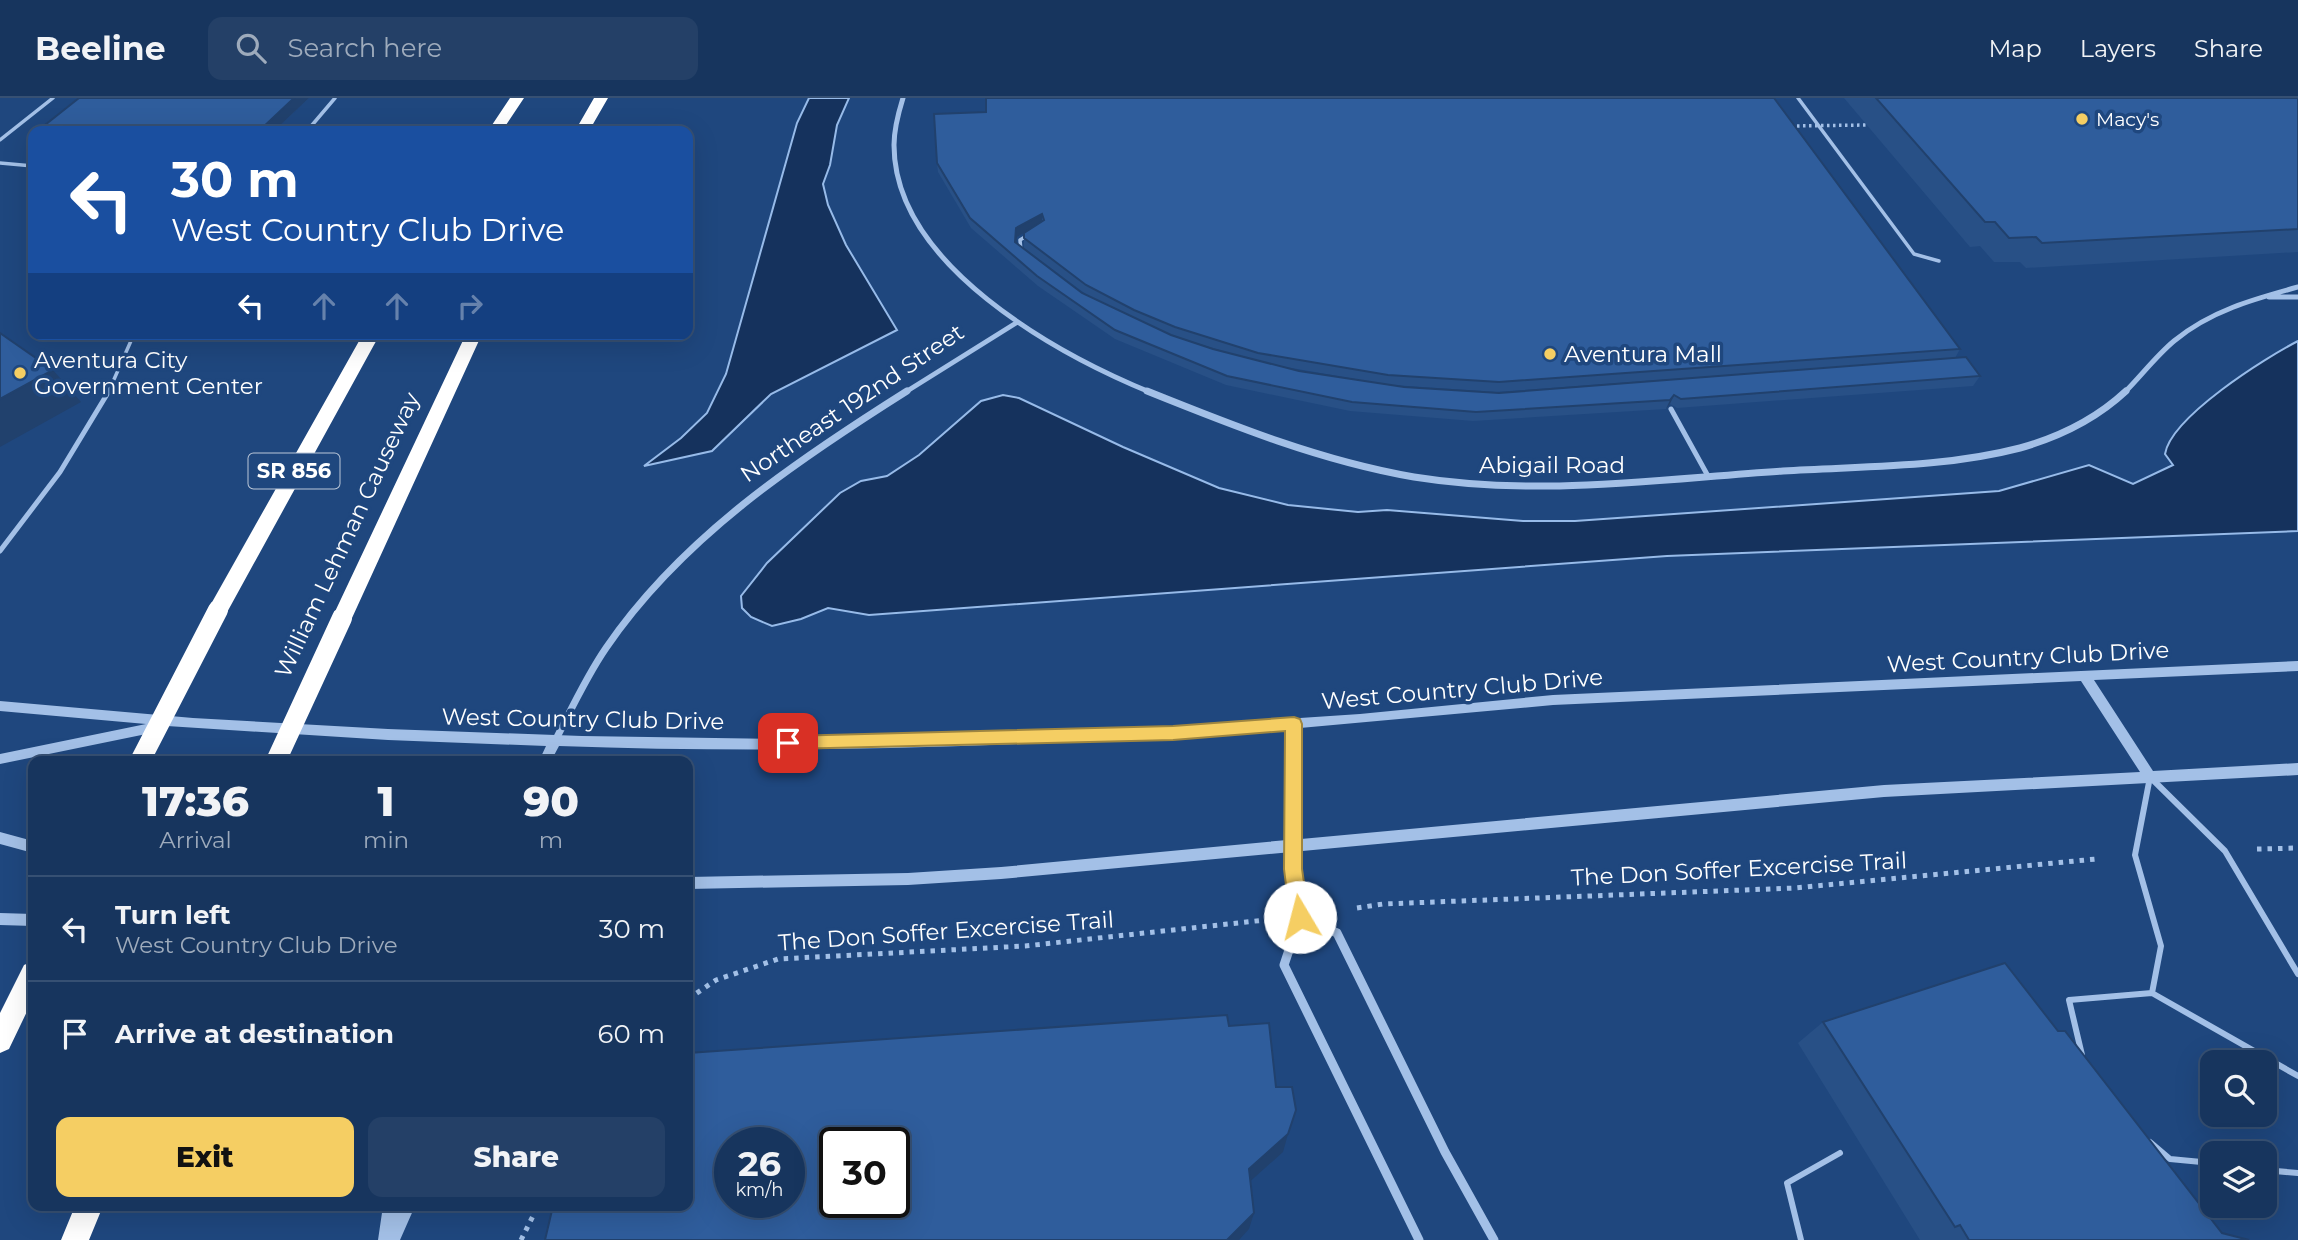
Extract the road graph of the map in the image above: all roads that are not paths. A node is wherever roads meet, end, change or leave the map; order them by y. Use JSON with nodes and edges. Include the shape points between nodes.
{"nodes":[{"id":1,"x":53,"y":98,"type":"edge"},
{"id":2,"x":335,"y":98,"type":"edge"},
{"id":3,"x":517,"y":98,"type":"edge"},
{"id":4,"x":601,"y":98,"type":"edge"},
{"id":5,"x":903,"y":98,"type":"edge"},
{"id":6,"x":1798,"y":98,"type":"edge"},
{"id":7,"x":311,"y":126,"type":"edge"},
{"id":8,"x":498,"y":126,"type":"edge"},
{"id":9,"x":585,"y":126,"type":"edge"},
{"id":10,"x":0,"y":140,"type":"edge"},
{"id":11,"x":0,"y":163,"type":"edge"},
{"id":12,"x":28,"y":166,"type":"edge"},
{"id":13,"x":1030,"y":234,"type":"edge"},
{"id":14,"x":1026,"y":256,"type":"edge"},
{"id":15,"x":1939,"y":261,"type":"dead end"},
{"id":16,"x":2298,"y":286,"type":"edge"},
{"id":17,"x":2258,"y":297,"type":"junction"},
{"id":18,"x":2298,"y":297,"type":"edge"},
{"id":19,"x":1016,"y":323,"type":"junction"},
{"id":20,"x":130,"y":340,"type":"edge"},
{"id":21,"x":369,"y":340,"type":"edge"},
{"id":22,"x":471,"y":340,"type":"edge"},
{"id":23,"x":1671,"y":409,"type":"edge"},
{"id":24,"x":1708,"y":476,"type":"junction"},
{"id":25,"x":0,"y":551,"type":"edge"},
{"id":26,"x":2298,"y":666,"type":"edge"},
{"id":27,"x":2084,"y":675,"type":"junction"},
{"id":28,"x":0,"y":706,"type":"edge"},
{"id":29,"x":175,"y":723,"type":"junction"},
{"id":30,"x":1294,"y":724,"type":"junction"},
{"id":31,"x":555,"y":742,"type":"junction"},
{"id":32,"x":144,"y":756,"type":"edge"},
{"id":33,"x":278,"y":756,"type":"edge"},
{"id":34,"x":548,"y":756,"type":"edge"},
{"id":35,"x":0,"y":759,"type":"edge"},
{"id":36,"x":2298,"y":769,"type":"edge"},
{"id":37,"x":2150,"y":777,"type":"junction"},
{"id":38,"x":0,"y":838,"type":"edge"},
{"id":39,"x":1293,"y":844,"type":"junction"},
{"id":40,"x":28,"y":846,"type":"edge"},
{"id":41,"x":693,"y":883,"type":"edge"},
{"id":42,"x":1300,"y":917,"type":"junction"},
{"id":43,"x":0,"y":919,"type":"edge"},
{"id":44,"x":28,"y":920,"type":"edge"},
{"id":45,"x":2298,"y":974,"type":"edge"},
{"id":46,"x":28,"y":983,"type":"edge"},
{"id":47,"x":2152,"y":993,"type":"junction"},
{"id":48,"x":0,"y":1040,"type":"edge"},
{"id":49,"x":2084,"y":1064,"type":"edge"},
{"id":50,"x":2298,"y":1076,"type":"edge"},
{"id":51,"x":2140,"y":1133,"type":"edge"},
{"id":52,"x":1840,"y":1153,"type":"dead end"},
{"id":53,"x":2200,"y":1162,"type":"edge"},
{"id":54,"x":2277,"y":1172,"type":"edge"},
{"id":55,"x":2298,"y":1174,"type":"edge"},
{"id":56,"x":87,"y":1211,"type":"edge"},
{"id":57,"x":391,"y":1211,"type":"edge"},
{"id":58,"x":397,"y":1211,"type":"edge"},
{"id":59,"x":404,"y":1211,"type":"edge"},
{"id":60,"x":75,"y":1240,"type":"edge"},
{"id":61,"x":389,"y":1240,"type":"edge"},
{"id":62,"x":1419,"y":1240,"type":"edge"},
{"id":63,"x":1494,"y":1240,"type":"edge"},
{"id":64,"x":1801,"y":1240,"type":"edge"}],
"edges":[{"from":1,"to":10,"type":"lane"},
{"from":2,"to":7,"type":"lane"},
{"from":3,"to":8,"type":"highway"},
{"from":4,"to":9,"type":"highway"},
{"from":5,"to":19,"type":"street","name":"Abigail Road","via":[[895,121],[894,153],[908,206],[950,264]]},
{"from":6,"to":15,"type":"lane","via":[[1914,254]]},
{"from":11,"to":12,"type":"lane"},
{"from":13,"to":14,"type":"lane","via":[[1020,240],[1020,250]]},
{"from":16,"to":17,"type":"street","name":"Abigail Road"},
{"from":17,"to":18,"type":"street","name":"Abigail Road"},
{"from":17,"to":24,"type":"street","name":"Abigail Road","via":[[2226,307],[2175,340],[2110,407],[2080,427],[2034,444],[1966,457]]},
{"from":19,"to":24,"type":"street","name":"Abigail Road","via":[[1073,359],[1169,400],[1296,448],[1381,471],[1502,486],[1576,486]]},
{"from":19,"to":31,"type":"street","name":"Northeast 192nd Street","via":[[801,459],[720,522],[655,586],[614,635]]},
{"from":20,"to":25,"type":"lane","via":[[117,377],[69,458]]},
{"from":21,"to":32,"type":"highway","number":"SR 856","bridge":true,"via":[[218,610]]},
{"from":22,"to":33,"type":"highway","name":"William Lehman Causeway","bridge":true},
{"from":23,"to":24,"type":"lane"},
{"from":26,"to":27,"type":"street","name":"West Country Club Drive"},
{"from":27,"to":30,"type":"street","name":"West Country Club Drive","via":[[1553,700]]},
{"from":27,"to":37,"type":"street"},
{"from":28,"to":29,"type":"street","name":"West Country Club Drive"},
{"from":29,"to":31,"type":"street","name":"West Country Club Drive"},
{"from":29,"to":35,"type":"street"},
{"from":30,"to":31,"type":"street","name":"West Country Club Drive","via":[[950,740]]},
{"from":30,"to":39,"type":"street"},
{"from":31,"to":34,"type":"street","name":"Northeast 192nd Street"},
{"from":36,"to":37,"type":"street"},
{"from":37,"to":39,"type":"street","via":[[1884,791]]},
{"from":37,"to":45,"type":"lane","via":[[2225,851]]},
{"from":37,"to":47,"type":"lane","via":[[2135,855],[2161,946]]},
{"from":38,"to":40,"type":"street"},
{"from":39,"to":41,"type":"street","via":[[908,879]]},
{"from":39,"to":42,"type":"street"},
{"from":42,"to":62,"type":"street","via":[[1284,965]]},
{"from":42,"to":63,"type":"street","via":[[1337,933],[1445,1152]]},
{"from":43,"to":44,"type":"street"},
{"from":46,"to":48,"type":"highway"},
{"from":47,"to":49,"type":"lane","via":[[2069,1000]]},
{"from":47,"to":50,"type":"lane"},
{"from":51,"to":53,"type":"lane","via":[[2170,1158]]},
{"from":52,"to":64,"type":"lane","via":[[1787,1183]]},
{"from":54,"to":55,"type":"lane"},
{"from":56,"to":60,"type":"highway"},
{"from":57,"to":61,"type":"street"},
{"from":58,"to":61,"type":"street"},
{"from":59,"to":61,"type":"street"}]}
